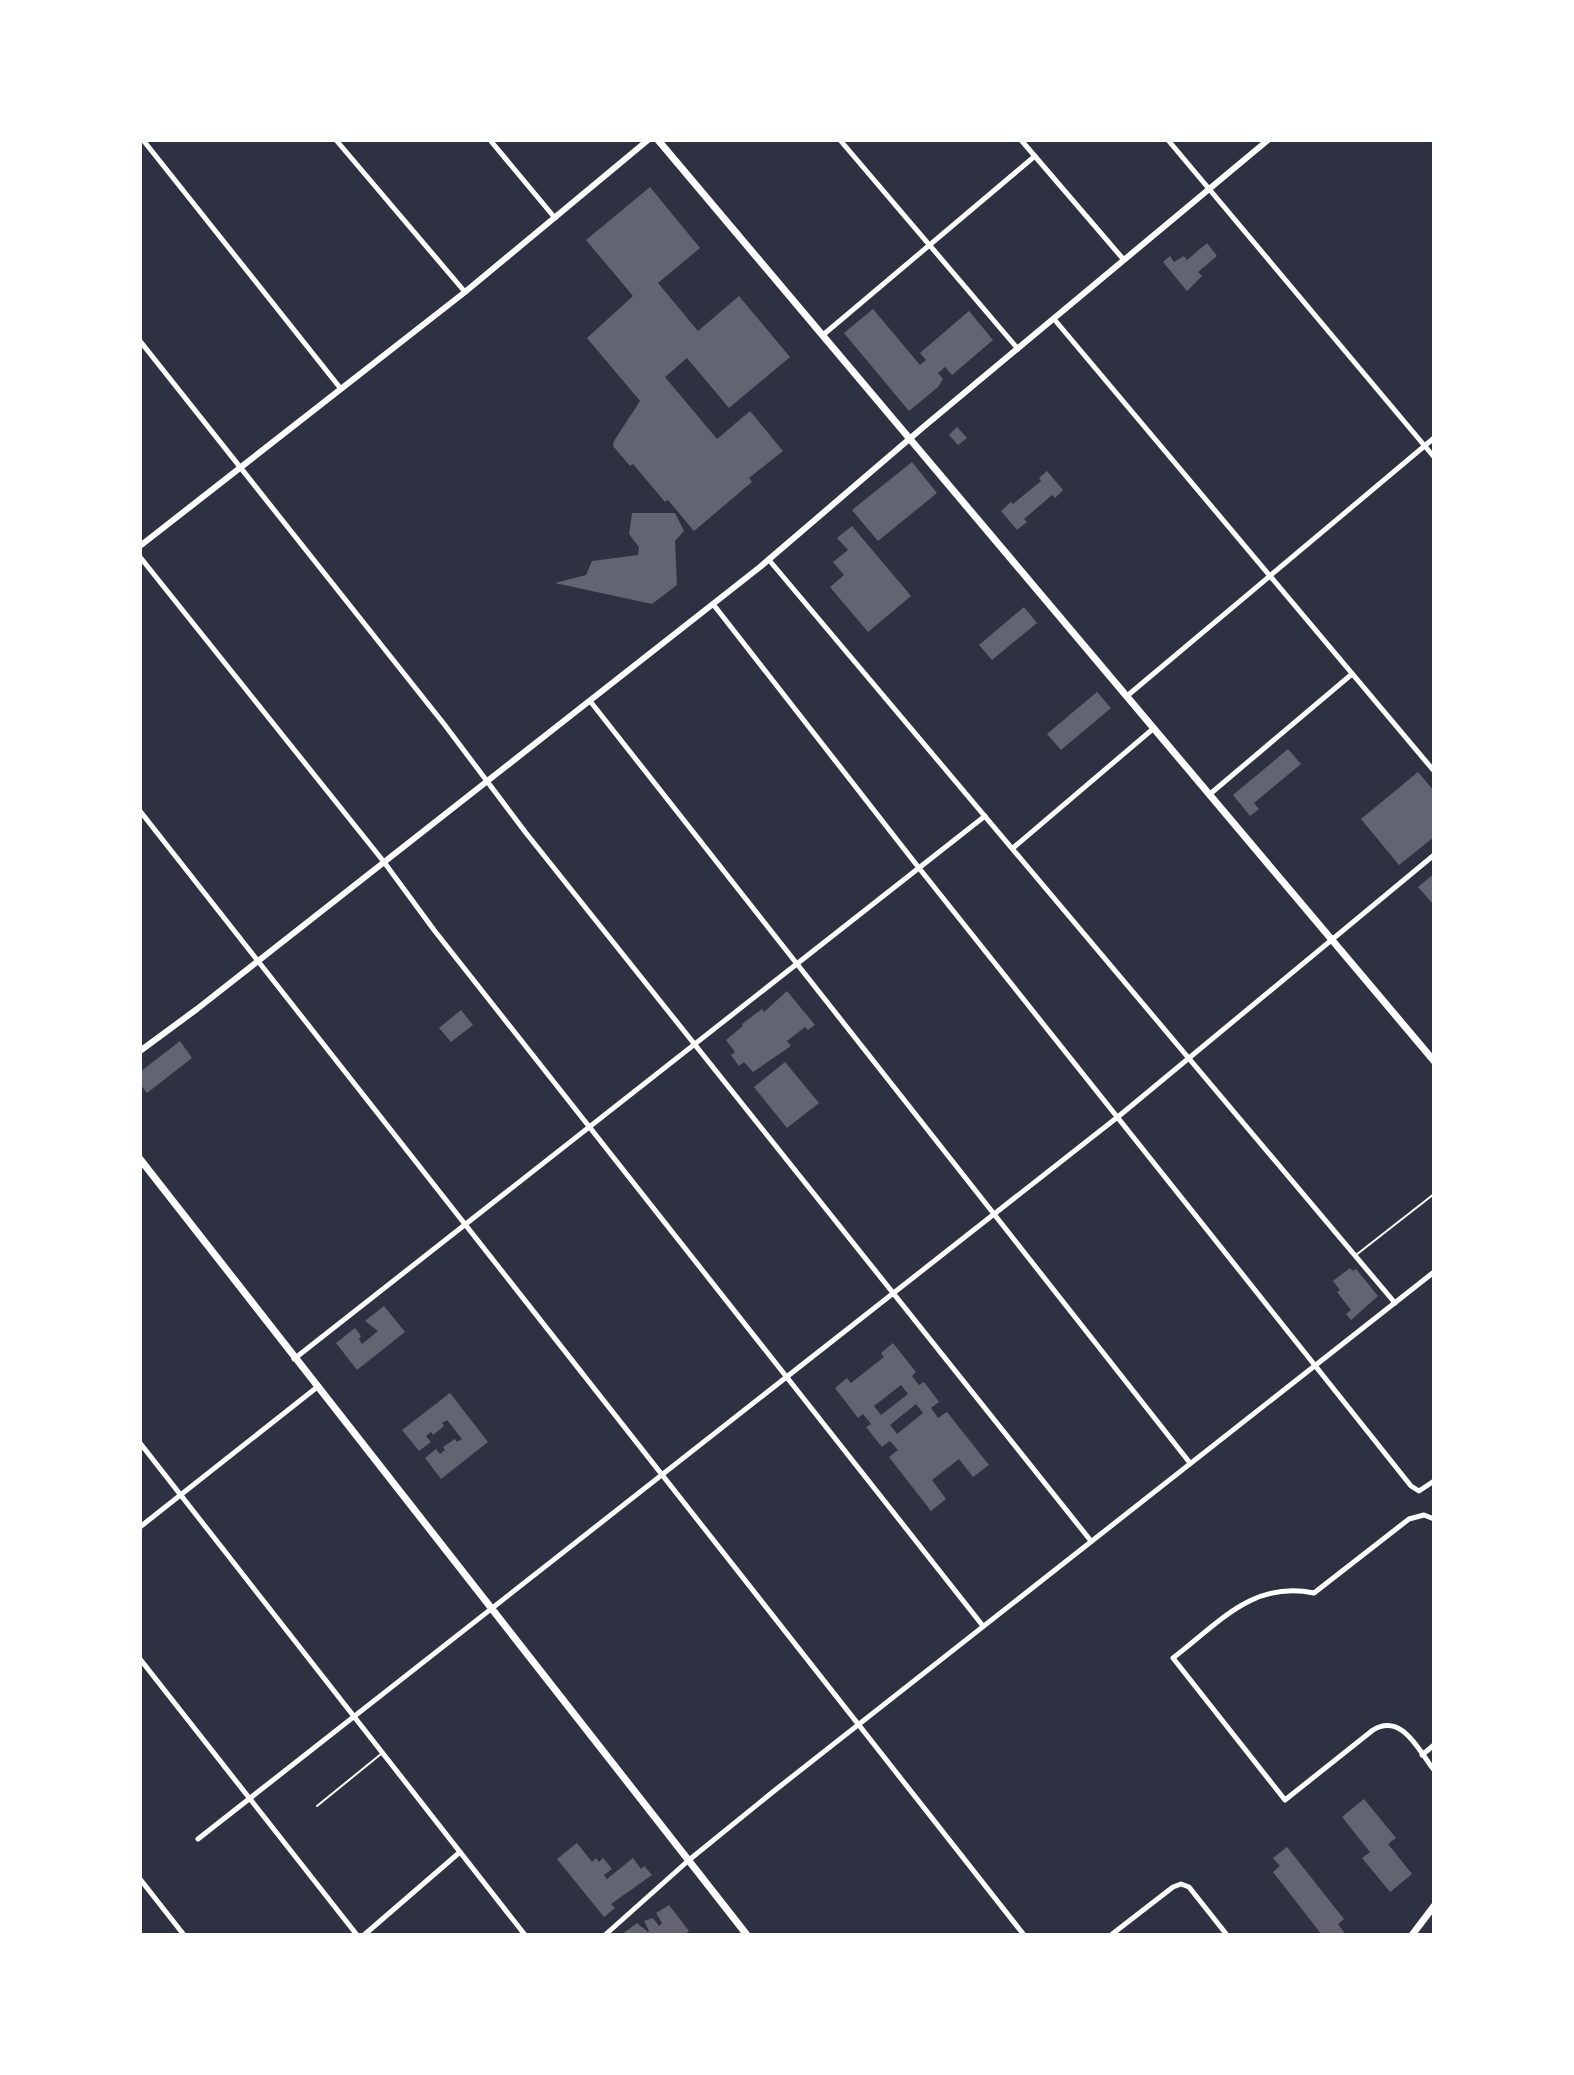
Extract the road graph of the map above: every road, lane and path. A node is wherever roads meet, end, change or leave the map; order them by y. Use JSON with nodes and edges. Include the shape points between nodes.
{"nodes":[{"id":1,"x":143,"y":140,"type":"edge"},
{"id":2,"x":336,"y":140,"type":"edge"},
{"id":3,"x":490,"y":140,"type":"edge"},
{"id":4,"x":648,"y":140,"type":"edge"},
{"id":5,"x":658,"y":140,"type":"edge"},
{"id":6,"x":840,"y":140,"type":"edge"},
{"id":7,"x":1021,"y":140,"type":"edge"},
{"id":8,"x":1168,"y":140,"type":"edge"},
{"id":9,"x":1268,"y":140,"type":"edge"},
{"id":10,"x":1035,"y":156,"type":"junction"},
{"id":11,"x":1209,"y":190,"type":"junction"},
{"id":12,"x":555,"y":218,"type":"junction"},
{"id":13,"x":928,"y":246,"type":"junction"},
{"id":14,"x":1124,"y":261,"type":"junction"},
{"id":15,"x":465,"y":292,"type":"junction"},
{"id":16,"x":1054,"y":319,"type":"junction"},
{"id":17,"x":823,"y":335,"type":"junction"},
{"id":18,"x":140,"y":341,"type":"edge"},
{"id":19,"x":1019,"y":350,"type":"junction"},
{"id":20,"x":341,"y":389,"type":"junction"},
{"id":21,"x":911,"y":438,"type":"junction"},
{"id":22,"x":1434,"y":438,"type":"edge"},
{"id":23,"x":1425,"y":446,"type":"junction"},
{"id":24,"x":1434,"y":457,"type":"edge"},
{"id":25,"x":242,"y":467,"type":"junction"},
{"id":26,"x":140,"y":546,"type":"edge"},
{"id":27,"x":140,"y":557,"type":"edge"},
{"id":28,"x":769,"y":560,"type":"junction"},
{"id":29,"x":1270,"y":576,"type":"junction"},
{"id":30,"x":713,"y":604,"type":"junction"},
{"id":31,"x":1352,"y":674,"type":"junction"},
{"id":32,"x":1127,"y":696,"type":"junction"},
{"id":33,"x":590,"y":701,"type":"junction"},
{"id":34,"x":1154,"y":728,"type":"junction"},
{"id":35,"x":1434,"y":771,"type":"edge"},
{"id":36,"x":487,"y":781,"type":"junction"},
{"id":37,"x":1210,"y":794,"type":"junction"},
{"id":38,"x":140,"y":811,"type":"edge"},
{"id":39,"x":985,"y":816,"type":"junction"},
{"id":40,"x":1013,"y":848,"type":"junction"},
{"id":41,"x":1434,"y":855,"type":"edge"},
{"id":42,"x":384,"y":862,"type":"junction"},
{"id":43,"x":919,"y":868,"type":"junction"},
{"id":44,"x":1333,"y":940,"type":"junction"},
{"id":45,"x":258,"y":961,"type":"junction"},
{"id":46,"x":796,"y":964,"type":"junction"},
{"id":47,"x":694,"y":1044,"type":"junction"},
{"id":48,"x":140,"y":1051,"type":"edge"},
{"id":49,"x":1190,"y":1059,"type":"junction"},
{"id":50,"x":1434,"y":1061,"type":"edge"},
{"id":51,"x":1119,"y":1116,"type":"junction"},
{"id":52,"x":589,"y":1127,"type":"junction"},
{"id":53,"x":140,"y":1159,"type":"edge"},
{"id":54,"x":1434,"y":1194,"type":"edge"},
{"id":55,"x":994,"y":1215,"type":"junction"},
{"id":56,"x":465,"y":1224,"type":"junction"},
{"id":57,"x":1355,"y":1255,"type":"junction"},
{"id":58,"x":1434,"y":1272,"type":"edge"},
{"id":59,"x":894,"y":1294,"type":"junction"},
{"id":60,"x":1395,"y":1303,"type":"junction"},
{"id":61,"x":294,"y":1359,"type":"junction"},
{"id":62,"x":1315,"y":1366,"type":"junction"},
{"id":63,"x":787,"y":1377,"type":"junction"},
{"id":64,"x":316,"y":1388,"type":"junction"},
{"id":65,"x":140,"y":1443,"type":"edge"},
{"id":66,"x":1190,"y":1463,"type":"junction"},
{"id":67,"x":662,"y":1475,"type":"junction"},
{"id":68,"x":1434,"y":1481,"type":"edge"},
{"id":69,"x":181,"y":1495,"type":"junction"},
{"id":70,"x":1434,"y":1519,"type":"edge"},
{"id":71,"x":140,"y":1527,"type":"edge"},
{"id":72,"x":1091,"y":1541,"type":"junction"},
{"id":73,"x":491,"y":1608,"type":"junction"},
{"id":74,"x":983,"y":1626,"type":"junction"},
{"id":75,"x":140,"y":1659,"type":"edge"},
{"id":76,"x":354,"y":1716,"type":"junction"},
{"id":77,"x":858,"y":1724,"type":"junction"},
{"id":78,"x":1434,"y":1745,"type":"edge"},
{"id":79,"x":382,"y":1753,"type":"junction"},
{"id":80,"x":1422,"y":1755,"type":"junction"},
{"id":81,"x":1434,"y":1770,"type":"edge"},
{"id":82,"x":249,"y":1798,"type":"junction"},
{"id":83,"x":317,"y":1806,"type":"dead end"},
{"id":84,"x":198,"y":1839,"type":"dead end"},
{"id":85,"x":460,"y":1852,"type":"junction"},
{"id":86,"x":689,"y":1860,"type":"junction"},
{"id":87,"x":140,"y":1879,"type":"edge"},
{"id":88,"x":1434,"y":1906,"type":"edge"},
{"id":89,"x":184,"y":1935,"type":"edge"},
{"id":90,"x":357,"y":1935,"type":"edge"},
{"id":91,"x":364,"y":1935,"type":"edge"},
{"id":92,"x":525,"y":1935,"type":"edge"},
{"id":93,"x":605,"y":1935,"type":"edge"},
{"id":94,"x":747,"y":1935,"type":"edge"},
{"id":95,"x":1024,"y":1935,"type":"edge"},
{"id":96,"x":1111,"y":1935,"type":"edge"},
{"id":97,"x":1227,"y":1935,"type":"edge"},
{"id":98,"x":1412,"y":1935,"type":"edge"}],
"edges":[{"from":1,"to":20,"type":"street"},
{"from":2,"to":15,"type":"street"},
{"from":3,"to":12,"type":"street"},
{"from":4,"to":12,"type":"street"},
{"from":5,"to":17,"type":"main road"},
{"from":6,"to":13,"type":"street"},
{"from":7,"to":10,"type":"street"},
{"from":8,"to":11,"type":"street"},
{"from":9,"to":11,"type":"street"},
{"from":10,"to":13,"type":"street"},
{"from":10,"to":14,"type":"street"},
{"from":11,"to":14,"type":"street"},
{"from":11,"to":23,"type":"street"},
{"from":12,"to":15,"type":"street"},
{"from":13,"to":17,"type":"street"},
{"from":13,"to":19,"type":"street"},
{"from":14,"to":16,"type":"street"},
{"from":15,"to":20,"type":"street"},
{"from":16,"to":19,"type":"street"},
{"from":16,"to":29,"type":"street"},
{"from":17,"to":21,"type":"main road"},
{"from":18,"to":25,"type":"street"},
{"from":19,"to":21,"type":"street"},
{"from":20,"to":25,"type":"street"},
{"from":21,"to":28,"type":"street"},
{"from":21,"to":32,"type":"main road"},
{"from":22,"to":23,"type":"street"},
{"from":23,"to":24,"type":"street"},
{"from":23,"to":29,"type":"street"},
{"from":25,"to":26,"type":"street"},
{"from":25,"to":36,"type":"street"},
{"from":27,"to":42,"type":"street"},
{"from":28,"to":30,"type":"street"},
{"from":28,"to":39,"type":"street"},
{"from":29,"to":31,"type":"street"},
{"from":29,"to":32,"type":"street"},
{"from":30,"to":33,"type":"street"},
{"from":30,"to":43,"type":"street"},
{"from":31,"to":35,"type":"street"},
{"from":31,"to":37,"type":"street"},
{"from":32,"to":34,"type":"main road"},
{"from":33,"to":36,"type":"street"},
{"from":33,"to":46,"type":"street"},
{"from":34,"to":37,"type":"main road"},
{"from":34,"to":40,"type":"street"},
{"from":36,"to":42,"type":"street"},
{"from":36,"to":47,"type":"street"},
{"from":37,"to":44,"type":"main road"},
{"from":38,"to":45,"type":"street"},
{"from":39,"to":40,"type":"street"},
{"from":39,"to":43,"type":"street"},
{"from":40,"to":49,"type":"street"},
{"from":41,"to":44,"type":"street"},
{"from":42,"to":45,"type":"street"},
{"from":42,"to":52,"type":"street"},
{"from":43,"to":46,"type":"street"},
{"from":43,"to":51,"type":"street"},
{"from":44,"to":49,"type":"street"},
{"from":44,"to":50,"type":"main road"},
{"from":45,"to":48,"type":"street"},
{"from":45,"to":56,"type":"street"},
{"from":46,"to":47,"type":"street"},
{"from":46,"to":55,"type":"street"},
{"from":47,"to":52,"type":"street"},
{"from":47,"to":59,"type":"street"},
{"from":49,"to":51,"type":"street"},
{"from":49,"to":57,"type":"street"},
{"from":51,"to":55,"type":"street"},
{"from":51,"to":62,"type":"street"},
{"from":52,"to":56,"type":"street"},
{"from":52,"to":63,"type":"street"},
{"from":53,"to":61,"type":"main road"},
{"from":54,"to":57,"type":"lane"},
{"from":55,"to":59,"type":"street"},
{"from":55,"to":66,"type":"street"},
{"from":56,"to":61,"type":"street"},
{"from":56,"to":67,"type":"street"},
{"from":57,"to":60,"type":"street"},
{"from":58,"to":60,"type":"street"},
{"from":59,"to":63,"type":"street"},
{"from":59,"to":72,"type":"street"},
{"from":60,"to":62,"type":"street"},
{"from":61,"to":64,"type":"main road"},
{"from":62,"to":66,"type":"street"},
{"from":62,"to":68,"type":"street","via":[[1411,1486],[1419,1491]]},
{"from":63,"to":67,"type":"street"},
{"from":63,"to":74,"type":"street"},
{"from":64,"to":69,"type":"street"},
{"from":64,"to":73,"type":"main road"},
{"from":65,"to":69,"type":"street"},
{"from":66,"to":72,"type":"street"},
{"from":67,"to":73,"type":"street"},
{"from":67,"to":77,"type":"street"},
{"from":69,"to":71,"type":"street"},
{"from":69,"to":76,"type":"street"},
{"from":70,"to":80,"type":"street","via":[[1409,1519],[1314,1593],[1291,1589],[1248,1600],[1173,1658],[1285,1800],[1373,1730],[1389,1725],[1402,1729]]},
{"from":72,"to":74,"type":"street"},
{"from":73,"to":76,"type":"street"},
{"from":73,"to":86,"type":"main road"},
{"from":74,"to":77,"type":"street"},
{"from":75,"to":82,"type":"street"},
{"from":76,"to":79,"type":"street"},
{"from":76,"to":82,"type":"street"},
{"from":77,"to":86,"type":"street"},
{"from":77,"to":95,"type":"street"},
{"from":78,"to":80,"type":"street"},
{"from":79,"to":83,"type":"lane"},
{"from":79,"to":85,"type":"street"},
{"from":80,"to":81,"type":"street"},
{"from":82,"to":84,"type":"street"},
{"from":82,"to":90,"type":"street"},
{"from":85,"to":91,"type":"street"},
{"from":85,"to":92,"type":"street"},
{"from":86,"to":93,"type":"street"},
{"from":86,"to":94,"type":"main road"},
{"from":87,"to":89,"type":"street"},
{"from":88,"to":98,"type":"main road"},
{"from":96,"to":97,"type":"street","via":[[1181,1884]]}]}
